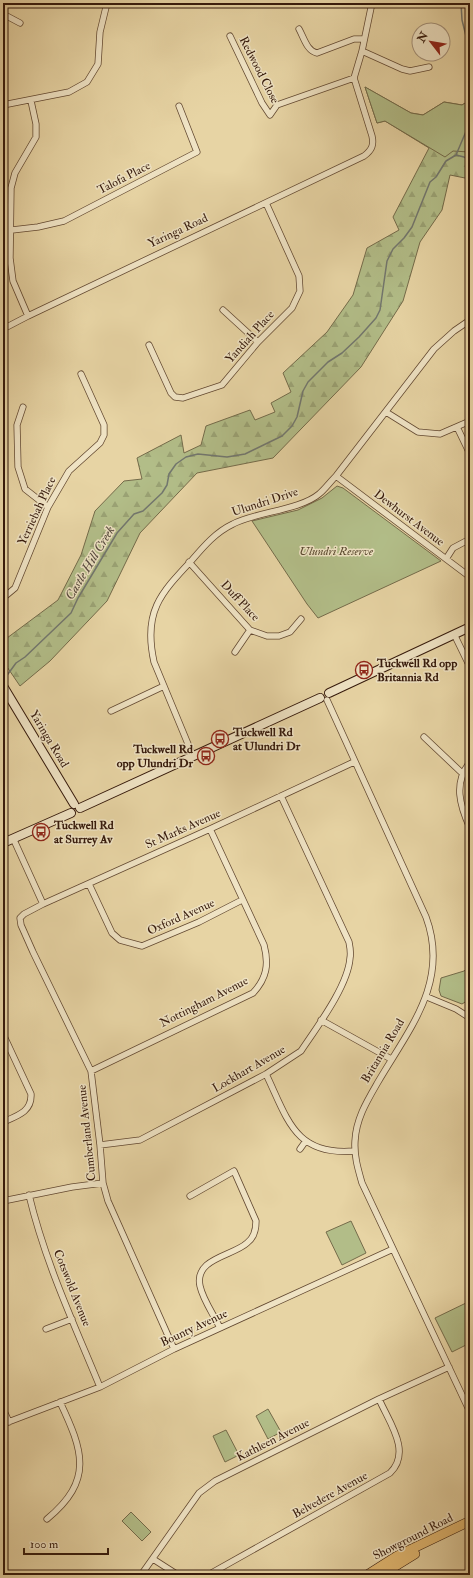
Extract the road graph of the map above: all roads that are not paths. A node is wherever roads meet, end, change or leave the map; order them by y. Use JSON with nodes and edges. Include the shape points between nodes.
{"nodes":[{"id":1,"x":107,"y":3,"type":"edge"},
{"id":2,"x":372,"y":3,"type":"edge"},
{"id":3,"x":3,"y":14,"type":"edge"},
{"id":4,"x":20,"y":23,"type":"dead end"},
{"id":5,"x":299,"y":29,"type":"dead end"},
{"id":6,"x":230,"y":36,"type":"dead end"},
{"id":7,"x":364,"y":39,"type":"junction"},
{"id":8,"x":362,"y":51,"type":"junction"},
{"id":9,"x":429,"y":67,"type":"dead end"},
{"id":10,"x":354,"y":78,"type":"junction"},
{"id":11,"x":31,"y":101,"type":"junction"},
{"id":12,"x":3,"y":106,"type":"edge"},
{"id":13,"x":178,"y":106,"type":"dead end"},
{"id":14,"x":266,"y":203,"type":"junction"},
{"id":15,"x":12,"y":230,"type":"junction"},
{"id":16,"x":3,"y":258,"type":"edge"},
{"id":17,"x":10,"y":258,"type":"junction"},
{"id":18,"x":223,"y":310,"type":"dead end"},
{"id":19,"x":28,"y":316,"type":"junction"},
{"id":20,"x":470,"y":320,"type":"edge"},
{"id":21,"x":3,"y":329,"type":"edge"},
{"id":22,"x":258,"y":342,"type":"junction"},
{"id":23,"x":149,"y":345,"type":"dead end"},
{"id":24,"x":81,"y":374,"type":"dead end"},
{"id":25,"x":23,"y":407,"type":"dead end"},
{"id":26,"x":386,"y":412,"type":"junction"},
{"id":27,"x":470,"y":421,"type":"edge"},
{"id":28,"x":457,"y":427,"type":"junction"},
{"id":29,"x":469,"y":452,"type":"dead end"},
{"id":30,"x":336,"y":476,"type":"junction"},
{"id":31,"x":48,"y":507,"type":"junction"},
{"id":32,"x":470,"y":539,"type":"edge"},
{"id":33,"x":446,"y":559,"type":"junction"},
{"id":34,"x":189,"y":562,"type":"junction"},
{"id":35,"x":470,"y":577,"type":"edge"},
{"id":36,"x":3,"y":598,"type":"edge"},
{"id":37,"x":301,"y":618,"type":"dead end"},
{"id":38,"x":470,"y":627,"type":"edge"},
{"id":39,"x":250,"y":630,"type":"junction"},
{"id":40,"x":454,"y":634,"type":"junction"},
{"id":41,"x":235,"y":652,"type":"dead end"},
{"id":42,"x":470,"y":667,"type":"edge"},
{"id":43,"x":3,"y":686,"type":"edge"},
{"id":44,"x":164,"y":686,"type":"junction"},
{"id":45,"x":325,"y":697,"type":"junction"},
{"id":46,"x":111,"y":711,"type":"dead end"},
{"id":47,"x":424,"y":737,"type":"dead end"},
{"id":48,"x":193,"y":756,"type":"junction"},
{"id":49,"x":354,"y":762,"type":"junction"},
{"id":50,"x":470,"y":762,"type":"edge"},
{"id":51,"x":462,"y":773,"type":"junction"},
{"id":52,"x":281,"y":796,"type":"junction"},
{"id":53,"x":77,"y":806,"type":"junction"},
{"id":54,"x":470,"y":828,"type":"edge"},
{"id":55,"x":210,"y":829,"type":"junction"},
{"id":56,"x":13,"y":838,"type":"junction"},
{"id":57,"x":3,"y":843,"type":"edge"},
{"id":58,"x":89,"y":884,"type":"junction"},
{"id":59,"x":242,"y":900,"type":"junction"},
{"id":60,"x":43,"y":904,"type":"junction"},
{"id":61,"x":20,"y":917,"type":"joint"},
{"id":62,"x":427,"y":997,"type":"junction"},
{"id":63,"x":470,"y":1018,"type":"edge"},
{"id":64,"x":322,"y":1020,"type":"junction"},
{"id":65,"x":3,"y":1034,"type":"edge"},
{"id":66,"x":392,"y":1059,"type":"junction"},
{"id":67,"x":91,"y":1071,"type":"junction"},
{"id":68,"x":266,"y":1074,"type":"junction"},
{"id":69,"x":3,"y":1122,"type":"edge"},
{"id":70,"x":304,"y":1142,"type":"junction"},
{"id":71,"x":100,"y":1145,"type":"junction"},
{"id":72,"x":300,"y":1149,"type":"dead end"},
{"id":73,"x":354,"y":1151,"type":"junction"},
{"id":74,"x":102,"y":1183,"type":"junction"},
{"id":75,"x":29,"y":1195,"type":"junction"},
{"id":76,"x":190,"y":1196,"type":"dead end"},
{"id":77,"x":3,"y":1201,"type":"edge"},
{"id":78,"x":393,"y":1249,"type":"junction"},
{"id":79,"x":72,"y":1319,"type":"junction"},
{"id":80,"x":220,"y":1328,"type":"junction"},
{"id":81,"x":46,"y":1329,"type":"dead end"},
{"id":82,"x":174,"y":1349,"type":"junction"},
{"id":83,"x":449,"y":1367,"type":"junction"},
{"id":84,"x":100,"y":1387,"type":"junction"},
{"id":85,"x":379,"y":1399,"type":"junction"},
{"id":86,"x":60,"y":1402,"type":"junction"},
{"id":87,"x":3,"y":1409,"type":"edge"},
{"id":88,"x":470,"y":1412,"type":"edge"},
{"id":89,"x":6,"y":1423,"type":"edge"},
{"id":90,"x":47,"y":1519,"type":"dead end"},
{"id":91,"x":470,"y":1521,"type":"edge"},
{"id":92,"x":470,"y":1527,"type":"edge"},
{"id":93,"x":153,"y":1559,"type":"junction"},
{"id":94,"x":141,"y":1575,"type":"edge"},
{"id":95,"x":178,"y":1575,"type":"edge"},
{"id":96,"x":208,"y":1575,"type":"edge"},
{"id":97,"x":367,"y":1575,"type":"edge"},
{"id":98,"x":381,"y":1575,"type":"edge"}],
"edges":[{"from":1,"to":11,"type":"street","via":[[100,32],[98,64],[93,75],[79,88]]},
{"from":2,"to":7,"type":"street"},
{"from":3,"to":4,"type":"street"},
{"from":5,"to":7,"type":"street","via":[[308,48],[317,53],[354,39]]},
{"from":6,"to":10,"type":"street","name":"Redwood Close","via":[[270,115],[277,106]]},
{"from":7,"to":8,"type":"street"},
{"from":8,"to":9,"type":"street","via":[[410,71]]},
{"from":8,"to":10,"type":"street"},
{"from":10,"to":14,"type":"street","name":"Yaringa Road","via":[[373,144],[371,151]]},
{"from":11,"to":12,"type":"street"},
{"from":11,"to":15,"type":"street","via":[[36,137],[15,172],[11,188]]},
{"from":13,"to":15,"type":"street","name":"Talofa Place","via":[[198,152],[64,221]]},
{"from":14,"to":19,"type":"street","name":"Yaringa Road"},
{"from":14,"to":22,"type":"street","name":"Yandiah Place","via":[[292,259],[300,291],[292,308]]},
{"from":15,"to":17,"type":"street"},
{"from":16,"to":17,"type":"street"},
{"from":17,"to":19,"type":"street","via":[[13,281]]},
{"from":18,"to":22,"type":"street"},
{"from":19,"to":21,"type":"street","name":"Yaringa Road"},
{"from":20,"to":26,"type":"street","name":"Ulundri Drive","via":[[434,349]]},
{"from":22,"to":23,"type":"street","name":"Yandiah Place","via":[[222,385],[182,398],[171,393]]},
{"from":24,"to":31,"type":"street","name":"Yerriebah Place","via":[[104,425],[104,435],[100,443],[69,471]]},
{"from":25,"to":31,"type":"street","via":[[17,425],[18,467],[25,489]]},
{"from":26,"to":28,"type":"street","via":[[418,432],[440,434]]},
{"from":26,"to":30,"type":"street","name":"Ulundri Drive"},
{"from":27,"to":28,"type":"street"},
{"from":28,"to":29,"type":"street"},
{"from":30,"to":33,"type":"street","name":"Dewhurst Avenue"},
{"from":30,"to":34,"type":"street","name":"Ulundri Drive","via":[[318,495],[232,524],[208,541]]},
{"from":31,"to":36,"type":"street","name":"Yerriebah Place","via":[[15,588]]},
{"from":32,"to":33,"type":"street","via":[[453,548]]},
{"from":33,"to":35,"type":"street","name":"Dewhurst Avenue"},
{"from":34,"to":39,"type":"street","name":"Duff Place"},
{"from":34,"to":44,"type":"street","name":"Ulundri Drive","via":[[163,592],[153,612],[151,651]]},
{"from":37,"to":39,"type":"street","name":"Duff Place","via":[[293,630],[279,636],[267,636]]},
{"from":38,"to":40,"type":"street"},
{"from":39,"to":41,"type":"street"},
{"from":40,"to":42,"type":"street"},
{"from":40,"to":45,"type":"street"},
{"from":43,"to":53,"type":"street","name":"Yaringa Road"},
{"from":44,"to":46,"type":"street"},
{"from":44,"to":48,"type":"street","name":"Ulundri Drive"},
{"from":45,"to":48,"type":"street"},
{"from":45,"to":49,"type":"street","name":"Britannia Road"},
{"from":47,"to":51,"type":"street"},
{"from":48,"to":53,"type":"street"},
{"from":49,"to":52,"type":"street","name":"St Marks Avenue"},
{"from":49,"to":62,"type":"street","name":"Britannia Road","via":[[428,924],[434,955]]},
{"from":50,"to":51,"type":"street"},
{"from":51,"to":54,"type":"street","via":[[460,803]]},
{"from":52,"to":55,"type":"street","name":"St Marks Avenue"},
{"from":52,"to":64,"type":"street","name":"Lockhart Avenue","via":[[349,942],[351,957],[348,971]]},
{"from":53,"to":56,"type":"street","via":[[80,812],[77,814],[71,813]]},
{"from":55,"to":58,"type":"street","name":"St Marks Avenue"},
{"from":55,"to":59,"type":"street","name":"Nottingham Avenue"},
{"from":56,"to":57,"type":"street"},
{"from":56,"to":60,"type":"street"},
{"from":58,"to":59,"type":"street","name":"Oxford Avenue","via":[[112,933],[120,940],[142,946],[199,922]]},
{"from":58,"to":60,"type":"street","name":"St Marks Avenue"},
{"from":59,"to":67,"type":"street","name":"Nottingham Avenue","via":[[268,959],[265,976],[260,985],[253,992]]},
{"from":60,"to":61,"type":"street","name":"St Marks Avenue"},
{"from":61,"to":67,"type":"street","name":"Cumberland Avenue","via":[[33,952]]},
{"from":62,"to":63,"type":"street"},
{"from":62,"to":66,"type":"street","name":"Britannia Road"},
{"from":64,"to":66,"type":"street"},
{"from":64,"to":68,"type":"street","name":"Lockhart Avenue","via":[[301,1051]]},
{"from":65,"to":69,"type":"street","via":[[32,1101],[23,1113]]},
{"from":66,"to":73,"type":"street","name":"Britannia Road","via":[[362,1112]]},
{"from":67,"to":71,"type":"street","name":"Cumberland Avenue"},
{"from":68,"to":70,"type":"street","via":[[294,1129]]},
{"from":68,"to":71,"type":"street","name":"Lockhart Avenue","via":[[140,1140]]},
{"from":70,"to":72,"type":"street"},
{"from":70,"to":73,"type":"street","via":[[328,1151]]},
{"from":71,"to":74,"type":"street","name":"Cumberland Avenue"},
{"from":73,"to":78,"type":"street","name":"Britannia Road","via":[[362,1183]]},
{"from":74,"to":75,"type":"street"},
{"from":74,"to":82,"type":"street","name":"Cumberland Avenue"},
{"from":75,"to":77,"type":"street"},
{"from":75,"to":79,"type":"street","name":"Cotswold Avenue","via":[[37,1230]]},
{"from":76,"to":80,"type":"street","via":[[234,1171],[256,1221],[256,1228],[247,1244],[209,1263],[201,1276],[200,1288]]},
{"from":78,"to":80,"type":"street","name":"Bounty Avenue"},
{"from":78,"to":83,"type":"street","name":"Britannia Road"},
{"from":79,"to":81,"type":"street"},
{"from":79,"to":84,"type":"street","name":"Cotswold Avenue"},
{"from":80,"to":82,"type":"street","name":"Bounty Avenue"},
{"from":82,"to":84,"type":"street","name":"Bounty Avenue"},
{"from":83,"to":85,"type":"street","name":"Kathleen Avenue"},
{"from":83,"to":88,"type":"street","name":"Britannia Road"},
{"from":84,"to":86,"type":"street","name":"Bounty Avenue"},
{"from":85,"to":93,"type":"street","name":"Kathleen Avenue","via":[[215,1481],[199,1493]]},
{"from":85,"to":96,"type":"street","name":"Belvedere Avenue","via":[[400,1447],[400,1458],[395,1469]]},
{"from":86,"to":89,"type":"street","name":"Bounty Avenue"},
{"from":86,"to":90,"type":"street","via":[[76,1437],[81,1461],[74,1487],[63,1506]]},
{"from":87,"to":89,"type":"street"},
{"from":91,"to":97,"type":"main road","name":"Showground Road","via":[[397,1556]]},
{"from":92,"to":98,"type":"main road","name":"Showground Road","via":[[418,1552]]},
{"from":93,"to":94,"type":"street","name":"Kathleen Avenue"},
{"from":93,"to":95,"type":"street"}]}
